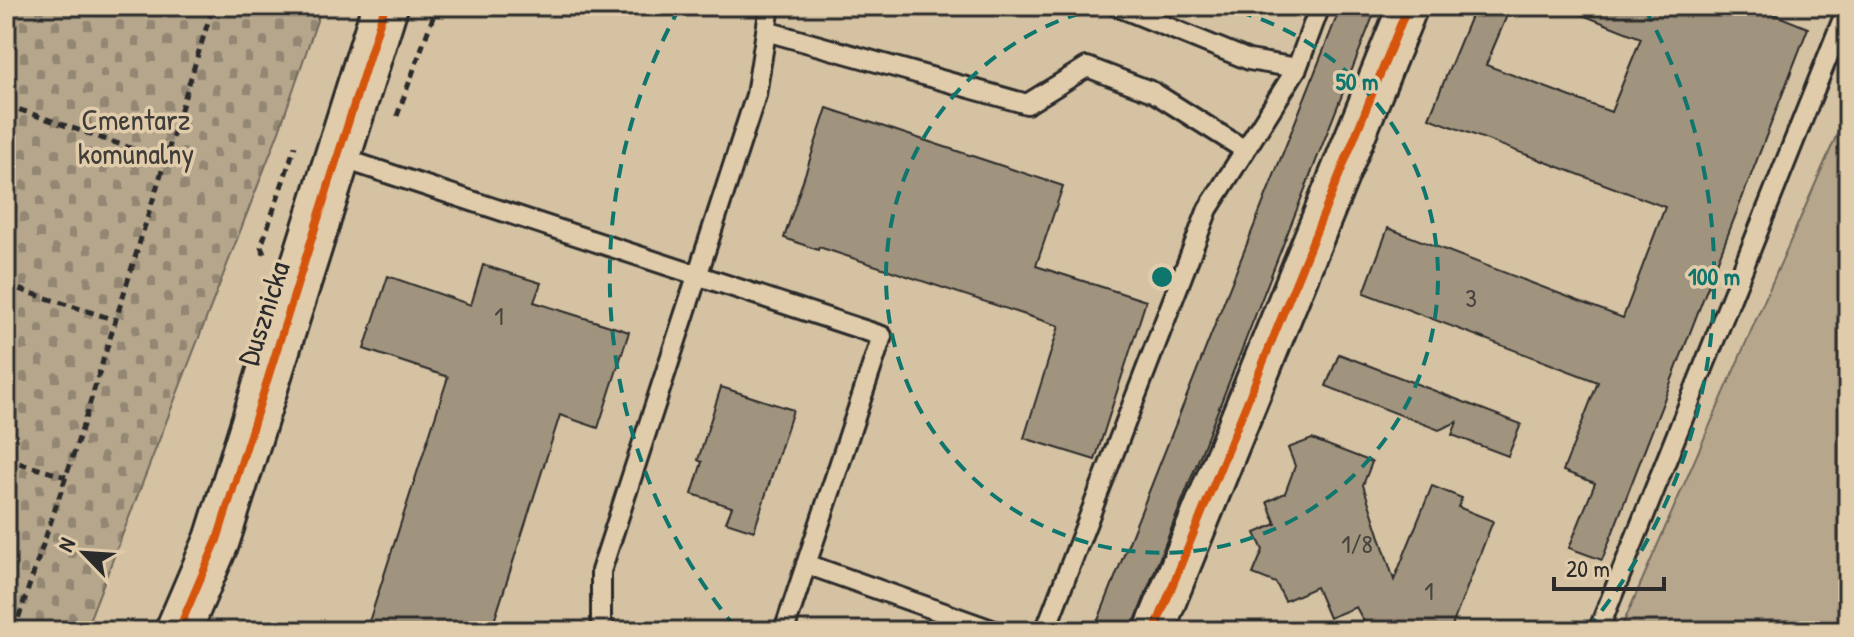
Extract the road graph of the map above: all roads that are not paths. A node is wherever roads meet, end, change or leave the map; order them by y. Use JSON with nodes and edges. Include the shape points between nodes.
{"nodes":[{"id":1,"x":385,"y":6,"type":"edge"},
{"id":2,"x":770,"y":6,"type":"edge"},
{"id":3,"x":1116,"y":6,"type":"edge"},
{"id":4,"x":1320,"y":6,"type":"edge"},
{"id":5,"x":1408,"y":6,"type":"edge"},
{"id":6,"x":1848,"y":6,"type":"edge"},
{"id":7,"x":766,"y":31,"type":"junction"},
{"id":8,"x":1297,"y":68,"type":"junction"},
{"id":9,"x":1245,"y":150,"type":"junction"},
{"id":10,"x":357,"y":164,"type":"junction"},
{"id":11,"x":697,"y":276,"type":"junction"},
{"id":12,"x":217,"y":540,"type":"junction"},
{"id":13,"x":806,"y":564,"type":"junction"},
{"id":14,"x":178,"y":631,"type":"edge"},
{"id":15,"x":199,"y":631,"type":"edge"},
{"id":16,"x":607,"y":631,"type":"edge"},
{"id":17,"x":784,"y":631,"type":"edge"},
{"id":18,"x":995,"y":631,"type":"edge"},
{"id":19,"x":1045,"y":631,"type":"edge"},
{"id":20,"x":1154,"y":631,"type":"edge"},
{"id":21,"x":1598,"y":631,"type":"edge"}],
"edges":[{"from":1,"to":10,"type":"street","name":"Dusznicka"},
{"from":2,"to":7,"type":"lane"},
{"from":3,"to":8,"type":"lane","via":[[1249,60]]},
{"from":4,"to":8,"type":"lane"},
{"from":5,"to":20,"type":"street"},
{"from":6,"to":21,"type":"lane"},
{"from":7,"to":9,"type":"lane","via":[[1027,104],[1087,67],[1153,92]]},
{"from":7,"to":11,"type":"lane","via":[[756,95]]},
{"from":8,"to":9,"type":"lane"},
{"from":9,"to":19,"type":"lane","via":[[1208,209]]},
{"from":10,"to":11,"type":"lane"},
{"from":10,"to":12,"type":"street","name":"Dusznicka"},
{"from":11,"to":13,"type":"lane","via":[[882,336]]},
{"from":11,"to":16,"type":"lane","via":[[601,571],[601,622]]},
{"from":12,"to":14,"type":"street","name":"Dusznicka"},
{"from":12,"to":15,"type":"street","name":"Dusznicka"},
{"from":13,"to":17,"type":"lane"},
{"from":13,"to":18,"type":"lane"}]}
